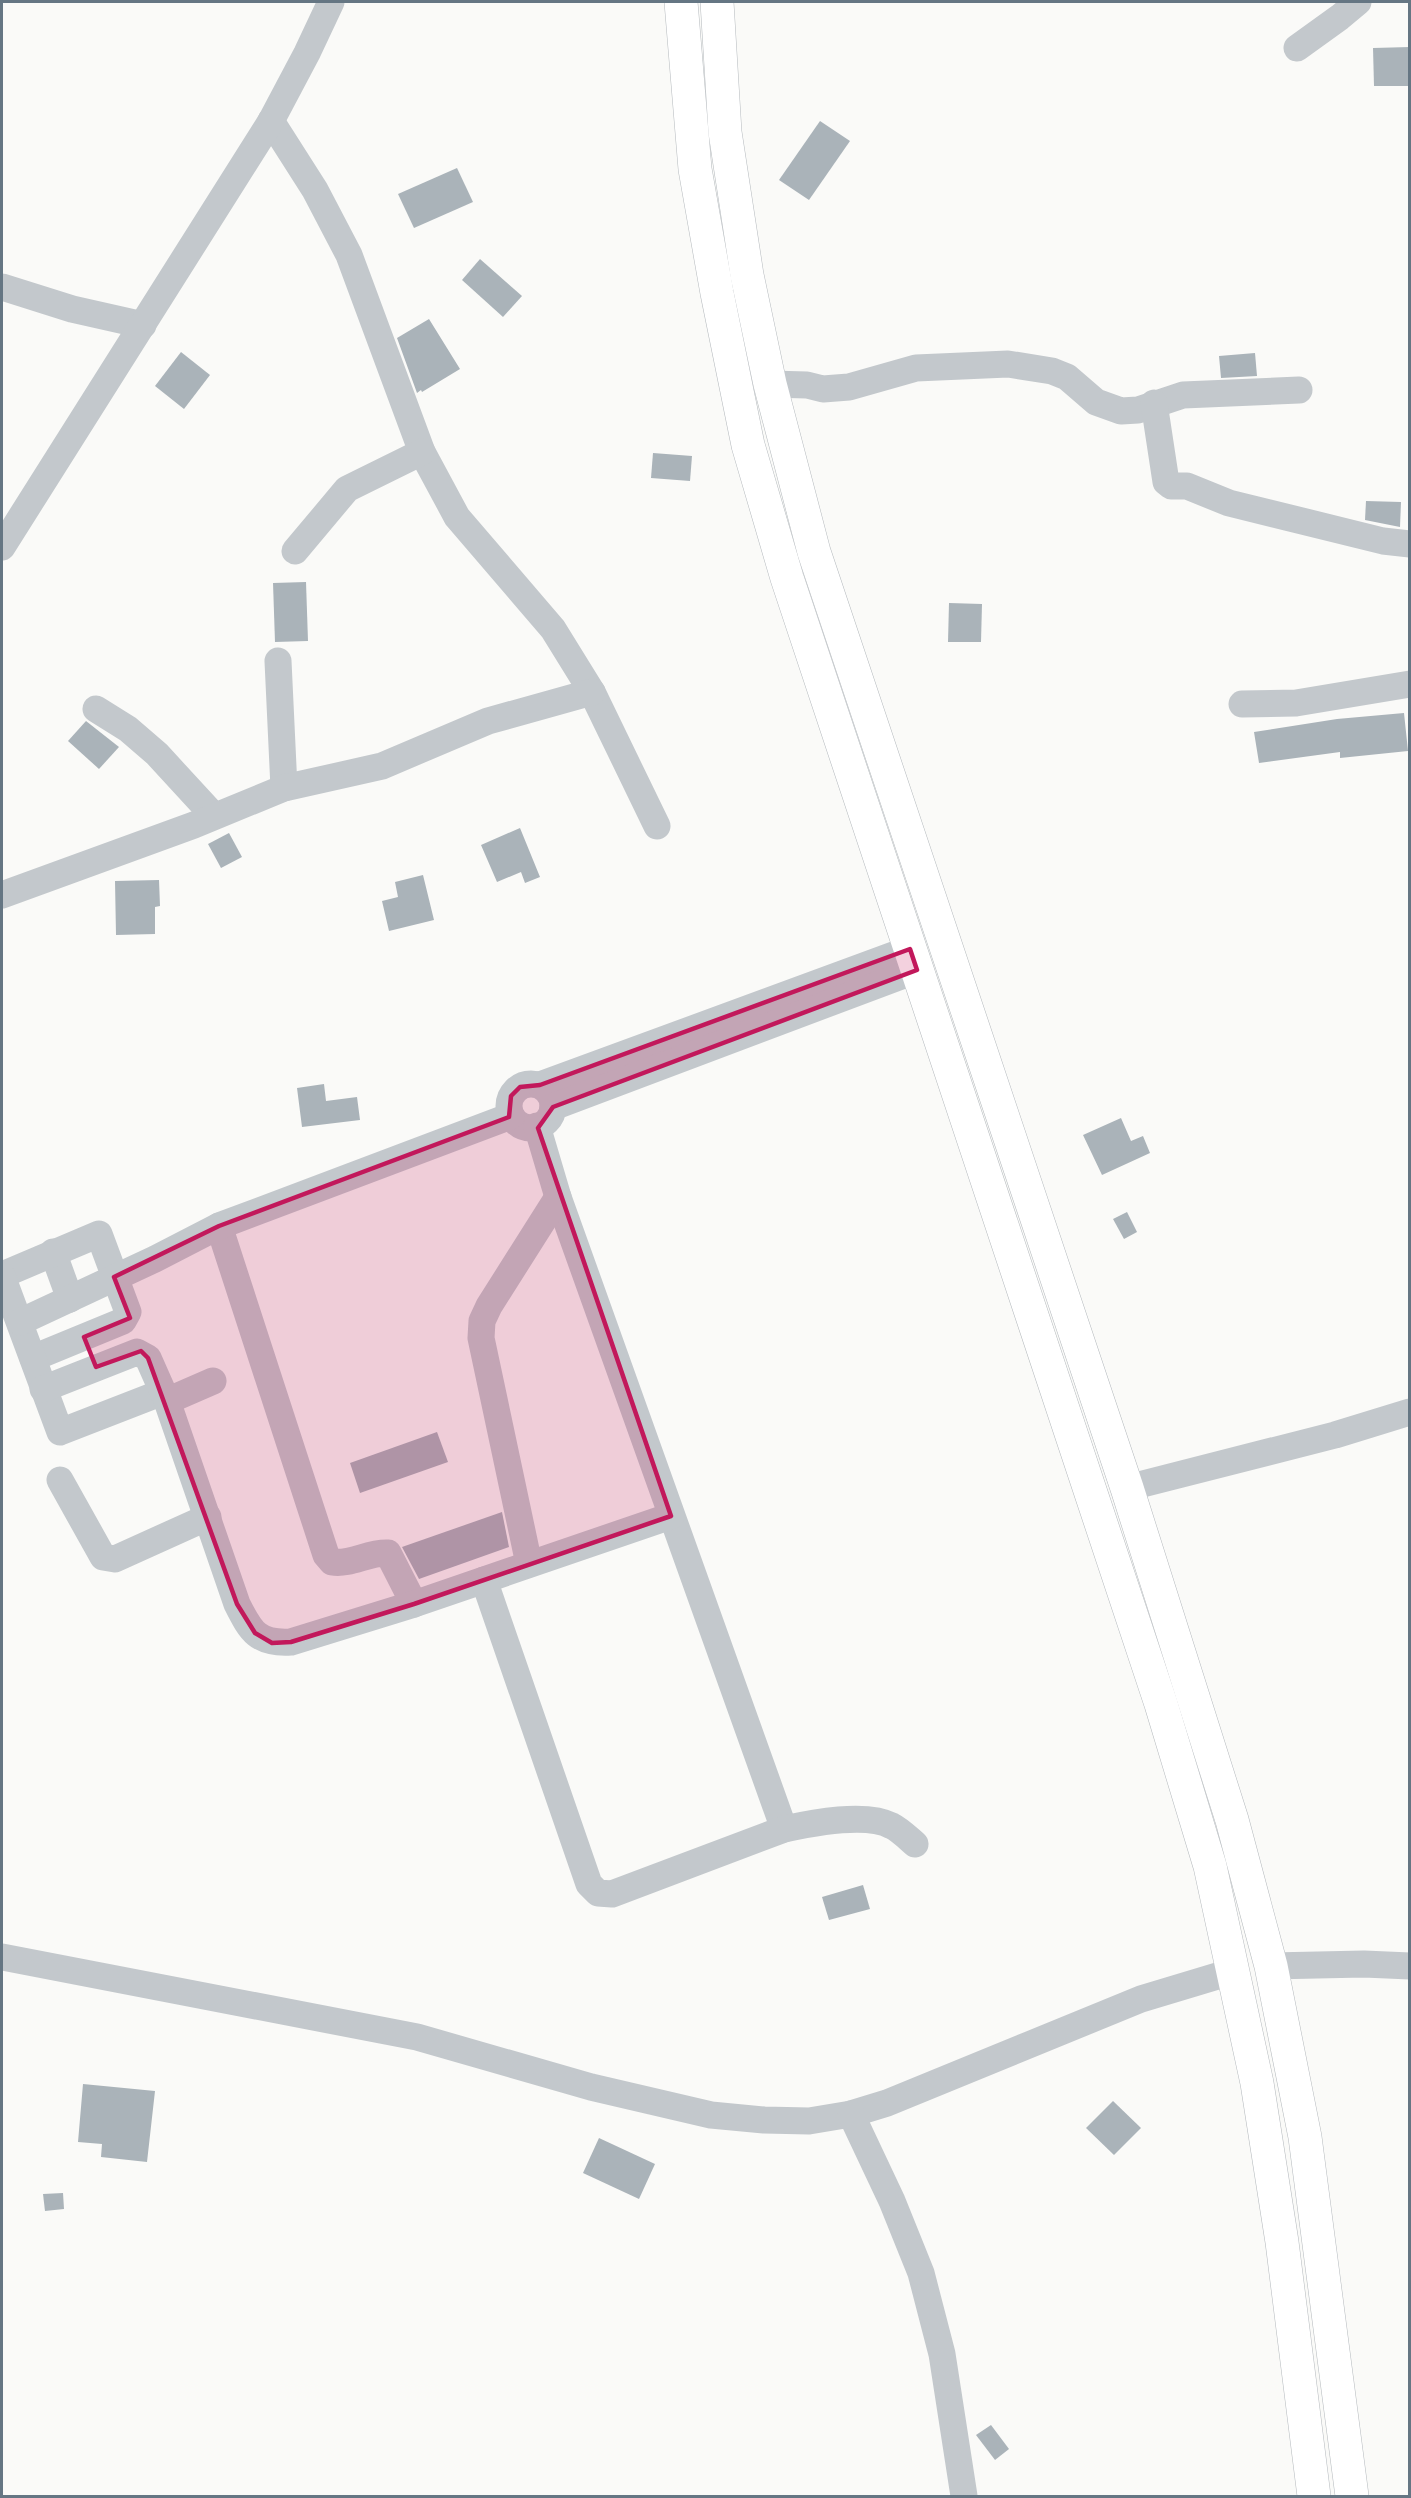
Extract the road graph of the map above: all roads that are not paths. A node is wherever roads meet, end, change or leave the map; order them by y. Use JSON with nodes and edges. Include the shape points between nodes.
{"nodes":[{"id":1,"x":331,"y":2,"type":"edge"},
{"id":2,"x":681,"y":2,"type":"edge"},
{"id":3,"x":717,"y":2,"type":"edge"},
{"id":4,"x":1358,"y":2,"type":"edge"},
{"id":5,"x":1297,"y":48,"type":"dead end"},
{"id":6,"x":271,"y":121,"type":"junction"},
{"id":7,"x":2,"y":287,"type":"edge"},
{"id":8,"x":143,"y":325,"type":"junction"},
{"id":9,"x":770,"y":384,"type":"junction"},
{"id":10,"x":1299,"y":390,"type":"dead end"},
{"id":11,"x":1154,"y":403,"type":"junction"},
{"id":12,"x":422,"y":452,"type":"junction"},
{"id":13,"x":1410,"y":544,"type":"edge"},
{"id":14,"x":2,"y":547,"type":"edge"},
{"id":15,"x":295,"y":551,"type":"dead end"},
{"id":16,"x":278,"y":661,"type":"dead end"},
{"id":17,"x":1410,"y":684,"type":"edge"},
{"id":18,"x":592,"y":692,"type":"junction"},
{"id":19,"x":1242,"y":704,"type":"dead end"},
{"id":20,"x":96,"y":709,"type":"dead end"},
{"id":21,"x":284,"y":788,"type":"junction"},
{"id":22,"x":214,"y":816,"type":"junction"},
{"id":23,"x":657,"y":825,"type":"dead end"},
{"id":24,"x":2,"y":895,"type":"edge"},
{"id":25,"x":914,"y":960,"type":"junction"},
{"id":26,"x":543,"y":1106,"type":"junction"},
{"id":27,"x":512,"y":1116,"type":"junction"},
{"id":28,"x":558,"y":1197,"type":"junction"},
{"id":29,"x":219,"y":1226,"type":"junction"},
{"id":30,"x":53,"y":1252,"type":"junction"},
{"id":31,"x":2,"y":1276,"type":"edge"},
{"id":32,"x":114,"y":1277,"type":"junction"},
{"id":33,"x":70,"y":1299,"type":"junction"},
{"id":34,"x":20,"y":1322,"type":"junction"},
{"id":35,"x":84,"y":1337,"type":"junction"},
{"id":36,"x":33,"y":1358,"type":"junction"},
{"id":37,"x":96,"y":1367,"type":"junction"},
{"id":38,"x":213,"y":1381,"type":"dead end"},
{"id":39,"x":43,"y":1389,"type":"junction"},
{"id":40,"x":165,"y":1396,"type":"junction"},
{"id":41,"x":1410,"y":1412,"type":"edge"},
{"id":42,"x":60,"y":1480,"type":"dead end"},
{"id":43,"x":1127,"y":1488,"type":"junction"},
{"id":44,"x":207,"y":1516,"type":"junction"},
{"id":45,"x":671,"y":1516,"type":"junction"},
{"id":46,"x":529,"y":1564,"type":"junction"},
{"id":47,"x":484,"y":1580,"type":"junction"},
{"id":48,"x":414,"y":1604,"type":"junction"},
{"id":49,"x":784,"y":1829,"type":"junction"},
{"id":50,"x":915,"y":1844,"type":"dead end"},
{"id":51,"x":2,"y":1957,"type":"edge"},
{"id":52,"x":1270,"y":1966,"type":"junction"},
{"id":53,"x":1410,"y":1966,"type":"edge"},
{"id":54,"x":1234,"y":1971,"type":"junction"},
{"id":55,"x":851,"y":2114,"type":"junction"},
{"id":56,"x":964,"y":2496,"type":"edge"},
{"id":57,"x":1314,"y":2496,"type":"edge"},
{"id":58,"x":1352,"y":2496,"type":"edge"}],
"edges":[{"from":1,"to":6,"type":"street"},
{"from":2,"to":25,"type":"highway","via":[[695,169],[748,445],[790,590]]},
{"from":3,"to":9,"type":"highway","via":[[725,132],[747,275]]},
{"from":4,"to":5,"type":"street"},
{"from":6,"to":8,"type":"street"},
{"from":6,"to":12,"type":"street","via":[[315,190],[349,255]]},
{"from":7,"to":8,"type":"street","via":[[72,309]]},
{"from":8,"to":14,"type":"street"},
{"from":9,"to":11,"type":"street","via":[[840,388],[916,368],[1008,364],[1067,377],[1096,402],[1121,411],[1138,410]]},
{"from":9,"to":43,"type":"highway","via":[[814,552]]},
{"from":10,"to":11,"type":"street","via":[[1183,395]]},
{"from":11,"to":13,"type":"street","via":[[1166,482],[1171,486],[1187,486],[1229,503],[1383,541]]},
{"from":12,"to":15,"type":"street","via":[[347,489]]},
{"from":12,"to":18,"type":"street","via":[[457,518],[553,629]]},
{"from":16,"to":21,"type":"street"},
{"from":17,"to":19,"type":"street","via":[[1296,703]]},
{"from":18,"to":21,"type":"street","via":[[488,721],[382,766]]},
{"from":18,"to":23,"type":"street"},
{"from":20,"to":22,"type":"street","via":[[157,754]]},
{"from":21,"to":22,"type":"street"},
{"from":22,"to":24,"type":"street"},
{"from":25,"to":26,"type":"street"},
{"from":25,"to":54,"type":"highway","via":[[1161,1704],[1210,1866]]},
{"from":26,"to":27,"type":"street","via":[[523,1126]]},
{"from":26,"to":27,"type":"street","via":[[526,1084],[515,1091],[509,1103]]},
{"from":26,"to":28,"type":"street"},
{"from":27,"to":29,"type":"street"},
{"from":28,"to":45,"type":"street"},
{"from":28,"to":46,"type":"street","via":[[482,1321],[481,1338]]},
{"from":29,"to":32,"type":"street"},
{"from":29,"to":48,"type":"street","via":[[326,1555],[332,1562],[341,1563],[388,1553]]},
{"from":30,"to":31,"type":"street"},
{"from":30,"to":32,"type":"street","via":[[99,1234]]},
{"from":30,"to":33,"type":"street"},
{"from":31,"to":34,"type":"street"},
{"from":32,"to":33,"type":"street"},
{"from":32,"to":35,"type":"street","via":[[127,1317]]},
{"from":33,"to":34,"type":"street"},
{"from":34,"to":36,"type":"street"},
{"from":35,"to":36,"type":"street"},
{"from":35,"to":37,"type":"street"},
{"from":36,"to":39,"type":"street"},
{"from":37,"to":39,"type":"street"},
{"from":37,"to":40,"type":"street","via":[[137,1352],[144,1354]]},
{"from":38,"to":40,"type":"street"},
{"from":39,"to":40,"type":"street","via":[[57,1430],[63,1432]]},
{"from":40,"to":44,"type":"street"},
{"from":41,"to":43,"type":"street"},
{"from":42,"to":44,"type":"street","via":[[103,1557],[109,1559]]},
{"from":43,"to":52,"type":"highway","via":[[1232,1820]]},
{"from":44,"to":48,"type":"street","via":[[237,1604],[255,1633],[272,1643],[291,1642]]},
{"from":45,"to":46,"type":"street"},
{"from":45,"to":49,"type":"street"},
{"from":46,"to":47,"type":"street"},
{"from":47,"to":48,"type":"street"},
{"from":47,"to":49,"type":"street","via":[[590,1884],[598,1893],[612,1894]]},
{"from":49,"to":50,"type":"street","via":[[811,1823],[868,1821],[892,1826]]},
{"from":51,"to":55,"type":"street","via":[[417,2037],[591,2087],[711,2115],[809,2121]]},
{"from":52,"to":53,"type":"street"},
{"from":52,"to":58,"type":"highway","via":[[1305,2138]]},
{"from":54,"to":55,"type":"street","via":[[1141,1999],[887,2103]]},
{"from":54,"to":57,"type":"highway","via":[[1257,2083],[1278,2219]]},
{"from":55,"to":56,"type":"street","via":[[921,2273],[942,2354]]}]}
